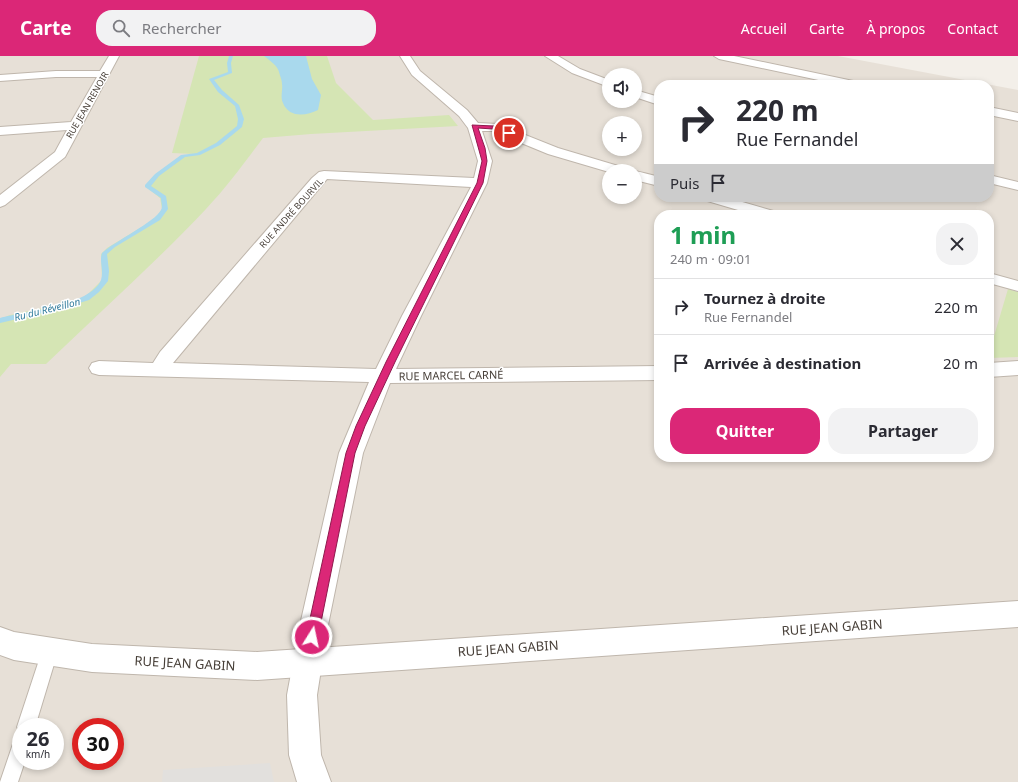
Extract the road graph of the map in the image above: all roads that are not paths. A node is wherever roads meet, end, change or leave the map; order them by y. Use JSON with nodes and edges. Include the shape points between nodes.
{"nodes":[{"id":1,"x":114,"y":56,"type":"edge"},
{"id":2,"x":405,"y":56,"type":"edge"},
{"id":3,"x":550,"y":56,"type":"edge"},
{"id":4,"x":719,"y":56,"type":"edge"},
{"id":5,"x":104,"y":74,"type":"junction"},
{"id":6,"x":0,"y":78,"type":"edge"},
{"id":7,"x":834,"y":80,"type":"edge"},
{"id":8,"x":602,"y":81,"type":"edge"},
{"id":9,"x":642,"y":95,"type":"edge"},
{"id":10,"x":654,"y":99,"type":"edge"},
{"id":11,"x":994,"y":112,"type":"edge"},
{"id":12,"x":1018,"y":117,"type":"edge"},
{"id":13,"x":74,"y":126,"type":"junction"},
{"id":14,"x":474,"y":127,"type":"junction"},
{"id":15,"x":0,"y":131,"type":"edge"},
{"id":16,"x":602,"y":165,"type":"edge"},
{"id":17,"x":642,"y":177,"type":"edge"},
{"id":18,"x":994,"y":180,"type":"edge"},
{"id":19,"x":654,"y":181,"type":"edge"},
{"id":20,"x":480,"y":183,"type":"junction"},
{"id":21,"x":1018,"y":186,"type":"edge"},
{"id":22,"x":0,"y":202,"type":"edge"},
{"id":23,"x":726,"y":202,"type":"edge"},
{"id":24,"x":754,"y":210,"type":"edge"},
{"id":25,"x":994,"y":279,"type":"edge"},
{"id":26,"x":1018,"y":286,"type":"edge"},
{"id":27,"x":99,"y":368,"type":"dead end"},
{"id":28,"x":1018,"y":368,"type":"edge"},
{"id":29,"x":159,"y":370,"type":"junction"},
{"id":30,"x":994,"y":370,"type":"edge"},
{"id":31,"x":654,"y":373,"type":"edge"},
{"id":32,"x":384,"y":376,"type":"junction"},
{"id":33,"x":1018,"y":614,"type":"edge"},
{"id":34,"x":0,"y":641,"type":"edge"},
{"id":35,"x":50,"y":651,"type":"junction"},
{"id":36,"x":308,"y":662,"type":"junction"},
{"id":37,"x":29,"y":718,"type":"edge"},
{"id":38,"x":13,"y":770,"type":"edge"},
{"id":39,"x":9,"y":782,"type":"edge"},
{"id":40,"x":314,"y":782,"type":"edge"}],
"edges":[{"from":1,"to":5,"type":"street","name":"RUE JEAN RENOIR"},
{"from":2,"to":14,"type":"street","via":[[416,73],[463,113]]},
{"from":3,"to":8,"type":"street","via":[[576,71]]},
{"from":4,"to":7,"type":"street"},
{"from":5,"to":6,"type":"street"},
{"from":5,"to":13,"type":"street","name":"RUE JEAN RENOIR"},
{"from":9,"to":10,"type":"street"},
{"from":11,"to":12,"type":"street"},
{"from":13,"to":15,"type":"street"},
{"from":13,"to":22,"type":"street","name":"RUE JEAN RENOIR","via":[[60,154]]},
{"from":14,"to":16,"type":"street","via":[[494,127],[552,150]]},
{"from":14,"to":20,"type":"street","via":[[485,161]]},
{"from":17,"to":19,"type":"street"},
{"from":18,"to":21,"type":"street"},
{"from":20,"to":29,"type":"street","name":"RUE ANDRÉ BOURVIL","via":[[324,175],[172,351]]},
{"from":20,"to":32,"type":"street"},
{"from":23,"to":24,"type":"street"},
{"from":25,"to":26,"type":"street"},
{"from":27,"to":29,"type":"street","name":"RUE MARCEL CARNÉ"},
{"from":28,"to":30,"type":"street"},
{"from":29,"to":32,"type":"street","name":"RUE MARCEL CARNÉ"},
{"from":31,"to":32,"type":"street","name":"RUE MARCEL CARNÉ"},
{"from":32,"to":36,"type":"street","via":[[350,453]]},
{"from":33,"to":36,"type":"street","name":"RUE JEAN GABIN"},
{"from":34,"to":35,"type":"street","name":"RUE JEAN GABIN","via":[[14,646]]},
{"from":35,"to":36,"type":"street","name":"RUE JEAN GABIN","via":[[92,658],[240,666]]},
{"from":35,"to":37,"type":"lane"},
{"from":36,"to":40,"type":"street","via":[[302,702],[305,755]]},
{"from":38,"to":39,"type":"lane"}]}
